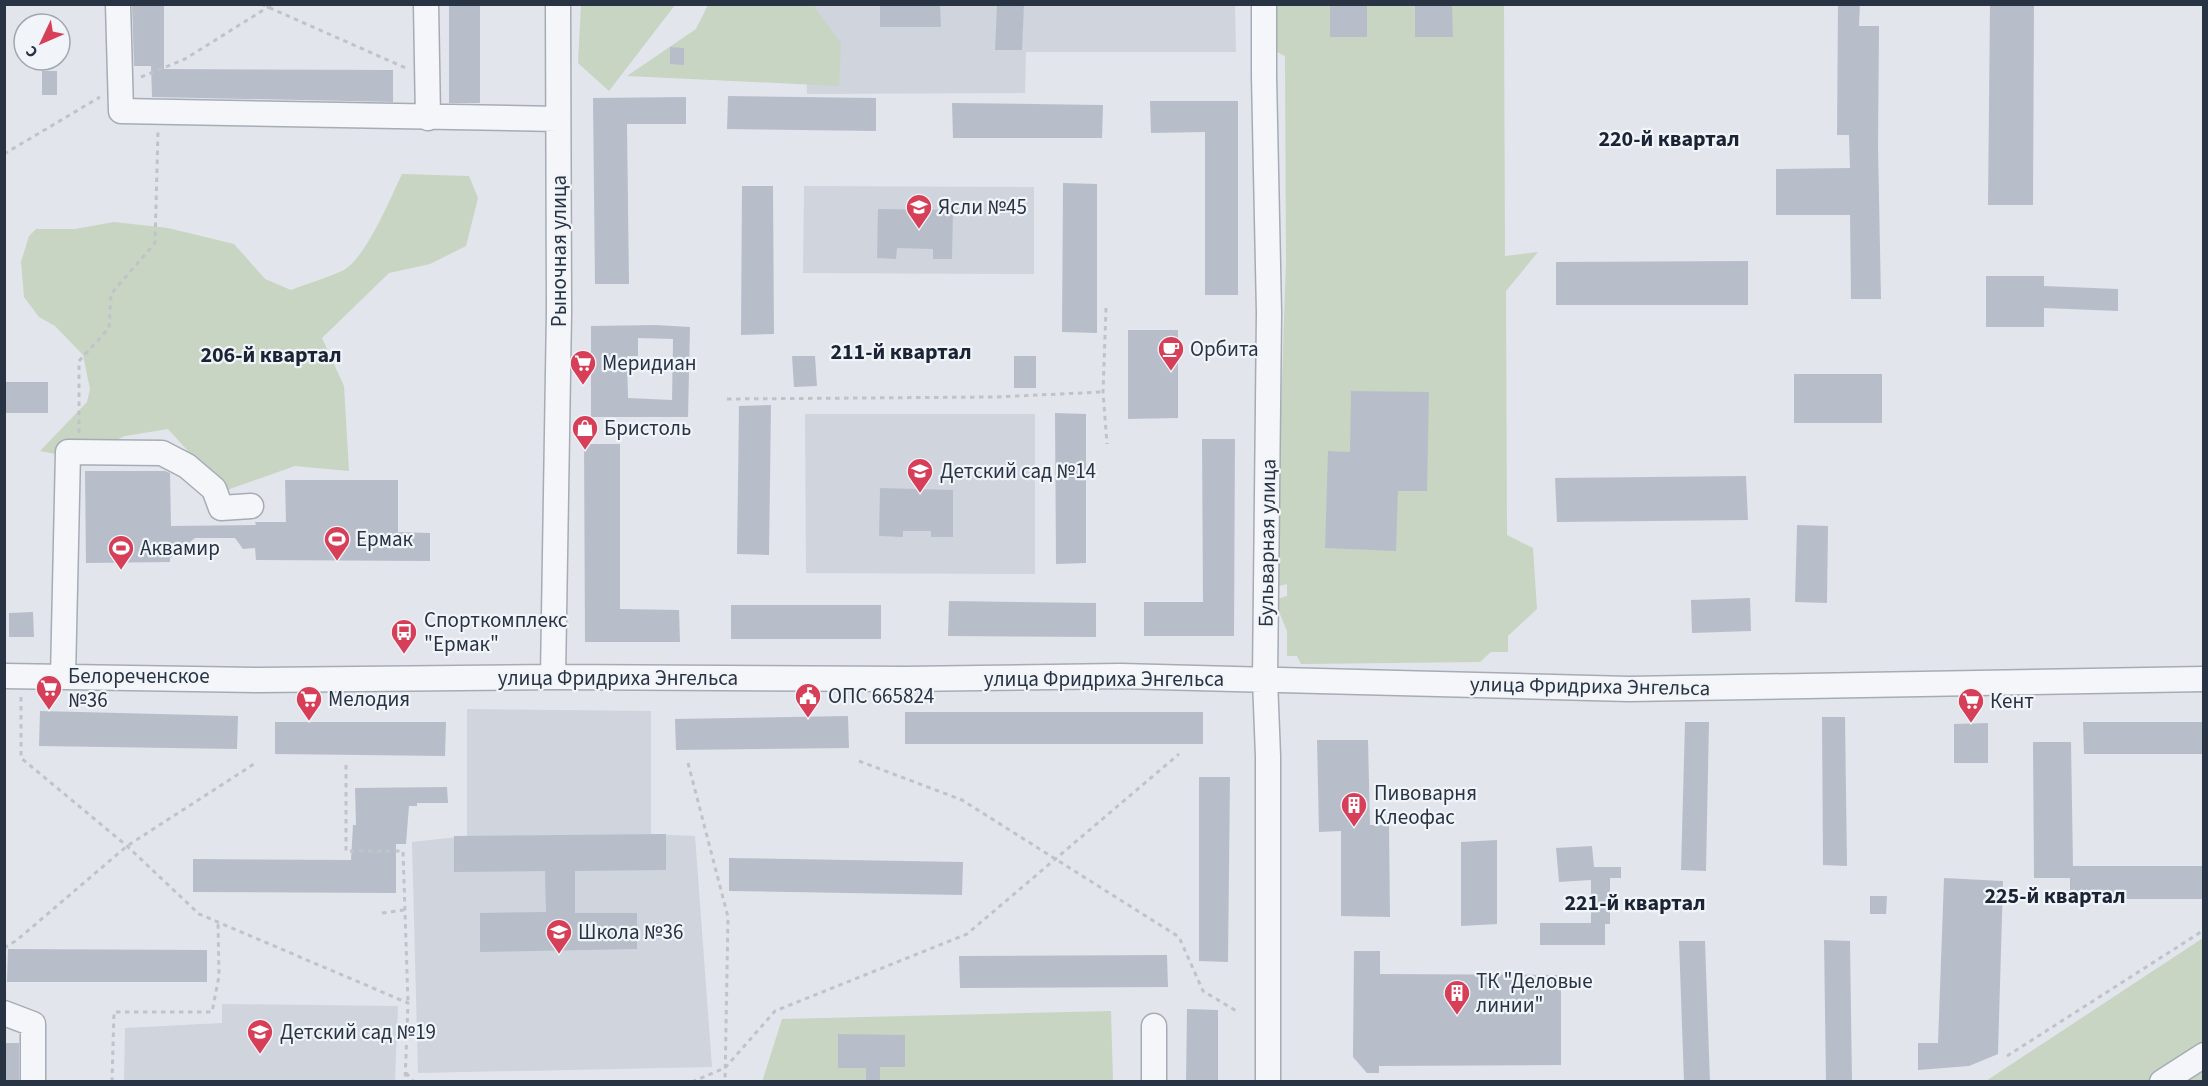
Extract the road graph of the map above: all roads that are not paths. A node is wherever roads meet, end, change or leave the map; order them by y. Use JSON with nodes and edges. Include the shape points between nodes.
{"nodes":[{"id":1,"x":118,"y":4,"type":"edge"},
{"id":2,"x":426,"y":4,"type":"edge"},
{"id":3,"x":558,"y":4,"type":"edge"},
{"id":4,"x":1264,"y":4,"type":"edge"},
{"id":5,"x":428,"y":118,"type":"junction"},
{"id":6,"x":558,"y":119,"type":"junction"},
{"id":7,"x":251,"y":506,"type":"dead end"},
{"id":8,"x":4,"y":676,"type":"edge"},
{"id":9,"x":63,"y":677,"type":"junction"},
{"id":10,"x":553,"y":677,"type":"junction"},
{"id":11,"x":2204,"y":679,"type":"edge"},
{"id":12,"x":1265,"y":680,"type":"junction"},
{"id":13,"x":4,"y":1013,"type":"edge"},
{"id":14,"x":1154,"y":1026,"type":"dead end"},
{"id":15,"x":2204,"y":1055,"type":"edge"},
{"id":16,"x":33,"y":1082,"type":"edge"},
{"id":17,"x":1154,"y":1082,"type":"edge"},
{"id":18,"x":1268,"y":1082,"type":"edge"},
{"id":19,"x":2162,"y":1082,"type":"edge"}],
"edges":[{"from":1,"to":5,"type":"street","via":[[121,111]]},
{"from":2,"to":5,"type":"street"},
{"from":3,"to":6,"type":"street","name":"Рыночная улица"},
{"from":4,"to":12,"type":"street","name":"Бульварная улица","via":[[1269,313]]},
{"from":5,"to":6,"type":"street"},
{"from":6,"to":10,"type":"street","name":"Рыночная улица","via":[[560,312]]},
{"from":7,"to":9,"type":"street","via":[[221,508],[214,489],[187,466],[162,453],[68,452]]},
{"from":8,"to":9,"type":"street","name":"улица Фридриха Энгельса"},
{"from":9,"to":10,"type":"street","name":"улица Фридриха Энгельса"},
{"from":10,"to":12,"type":"street","name":"улица Фридриха Энгельса","via":[[1120,676]]},
{"from":11,"to":12,"type":"street","name":"улица Фридриха Энгельса","via":[[1629,689]]},
{"from":12,"to":18,"type":"street","name":"Бульварная улица"},
{"from":13,"to":16,"type":"street","via":[[33,1024]]},
{"from":14,"to":17,"type":"street"},
{"from":15,"to":19,"type":"street"}]}
